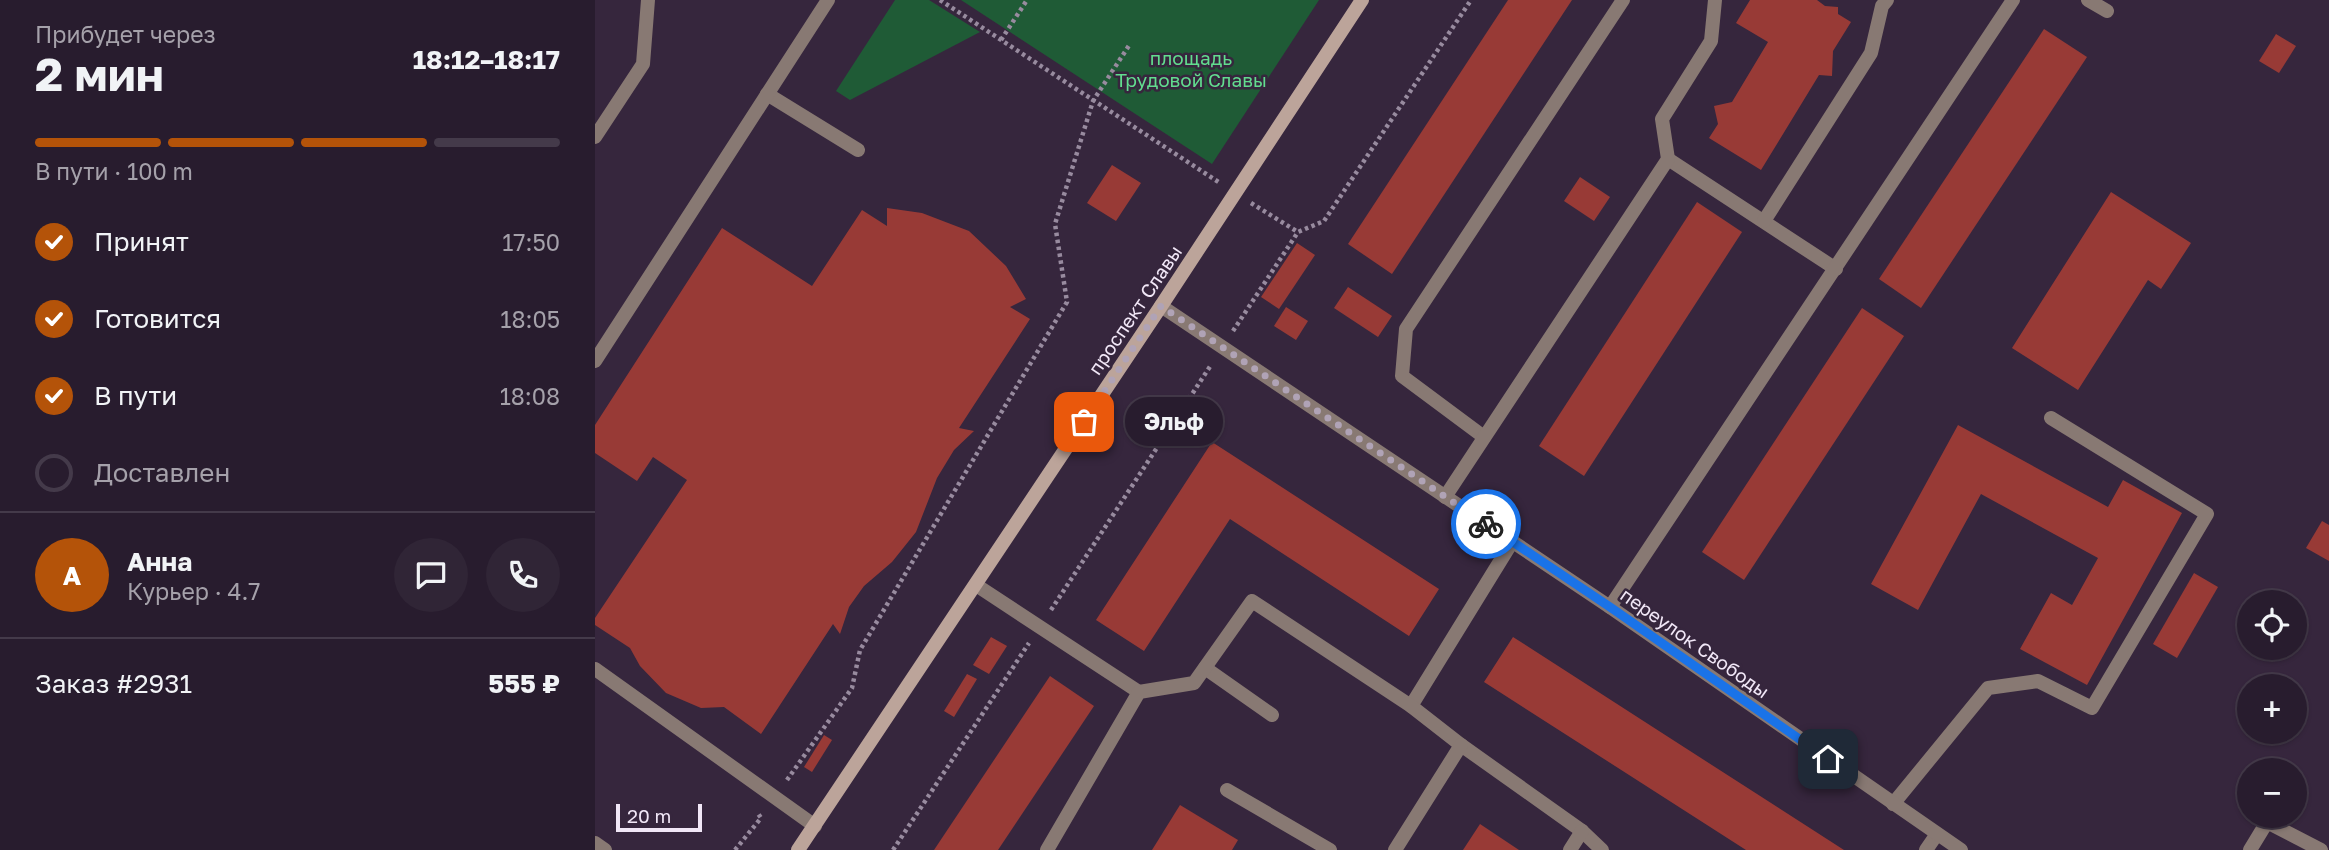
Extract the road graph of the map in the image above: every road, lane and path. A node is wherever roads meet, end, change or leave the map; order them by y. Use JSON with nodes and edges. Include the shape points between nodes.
{"nodes":[{"id":1,"x":648,"y":0,"type":"edge"},
{"id":2,"x":828,"y":0,"type":"edge"},
{"id":3,"x":940,"y":0,"type":"edge"},
{"id":4,"x":1027,"y":0,"type":"edge"},
{"id":5,"x":1361,"y":0,"type":"edge"},
{"id":6,"x":1471,"y":0,"type":"edge"},
{"id":7,"x":1623,"y":0,"type":"edge"},
{"id":8,"x":1715,"y":0,"type":"edge"},
{"id":9,"x":1887,"y":0,"type":"edge"},
{"id":10,"x":2013,"y":0,"type":"edge"},
{"id":11,"x":2088,"y":0,"type":"edge"},
{"id":12,"x":2107,"y":11,"type":"dead end"},
{"id":13,"x":1001,"y":40,"type":"junction"},
{"id":14,"x":1130,"y":44,"type":"dead end"},
{"id":15,"x":767,"y":94,"type":"junction"},
{"id":16,"x":1093,"y":101,"type":"junction"},
{"id":17,"x":595,"y":137,"type":"edge"},
{"id":18,"x":858,"y":150,"type":"dead end"},
{"id":19,"x":1668,"y":159,"type":"junction"},
{"id":20,"x":1236,"y":193,"type":"junction"},
{"id":21,"x":1765,"y":221,"type":"junction"},
{"id":22,"x":1297,"y":232,"type":"junction"},
{"id":23,"x":1836,"y":269,"type":"junction"},
{"id":24,"x":1161,"y":306,"type":"junction"},
{"id":25,"x":1223,"y":347,"type":"junction"},
{"id":26,"x":595,"y":361,"type":"edge"},
{"id":27,"x":2051,"y":418,"type":"dead end"},
{"id":28,"x":1484,"y":437,"type":"junction"},
{"id":29,"x":1445,"y":496,"type":"junction"},
{"id":30,"x":1512,"y":542,"type":"junction"},
{"id":31,"x":976,"y":585,"type":"junction"},
{"id":32,"x":1610,"y":607,"type":"junction"},
{"id":33,"x":1040,"y":628,"type":"junction"},
{"id":34,"x":1205,"y":668,"type":"junction"},
{"id":35,"x":595,"y":669,"type":"edge"},
{"id":36,"x":1139,"y":692,"type":"junction"},
{"id":37,"x":1411,"y":706,"type":"junction"},
{"id":38,"x":1272,"y":715,"type":"dead end"},
{"id":39,"x":1461,"y":745,"type":"junction"},
{"id":40,"x":778,"y":777,"type":"dead end"},
{"id":41,"x":1227,"y":790,"type":"dead end"},
{"id":42,"x":1893,"y":804,"type":"junction"},
{"id":43,"x":753,"y":807,"type":"dead end"},
{"id":44,"x":815,"y":826,"type":"junction"},
{"id":45,"x":1582,"y":831,"type":"junction"},
{"id":46,"x":1937,"y":834,"type":"junction"},
{"id":47,"x":595,"y":843,"type":"edge"},
{"id":48,"x":605,"y":850,"type":"edge"},
{"id":49,"x":735,"y":850,"type":"edge"},
{"id":50,"x":798,"y":850,"type":"edge"},
{"id":51,"x":893,"y":850,"type":"edge"},
{"id":52,"x":1047,"y":850,"type":"edge"},
{"id":53,"x":1330,"y":850,"type":"edge"},
{"id":54,"x":1395,"y":850,"type":"edge"},
{"id":55,"x":1570,"y":850,"type":"edge"},
{"id":56,"x":1602,"y":850,"type":"edge"},
{"id":57,"x":1926,"y":850,"type":"edge"},
{"id":58,"x":1961,"y":850,"type":"edge"},
{"id":59,"x":2250,"y":850,"type":"edge"},
{"id":60,"x":2321,"y":850,"type":"edge"}],
"edges":[{"from":1,"to":17,"type":"street","via":[[643,64]]},
{"from":2,"to":15,"type":"street"},
{"from":3,"to":13,"type":"path"},
{"from":4,"to":13,"type":"path"},
{"from":5,"to":20,"type":"main road","name":"проспект Славы"},
{"from":6,"to":22,"type":"path","via":[[1324,221]]},
{"from":7,"to":28,"type":"street","via":[[1406,329],[1402,376]]},
{"from":8,"to":19,"type":"street","via":[[1711,41],[1662,119]]},
{"from":9,"to":21,"type":"street","via":[[1871,53]]},
{"from":10,"to":23,"type":"street"},
{"from":11,"to":12,"type":"street"},
{"from":13,"to":16,"type":"path"},
{"from":14,"to":16,"type":"path"},
{"from":15,"to":18,"type":"street"},
{"from":15,"to":26,"type":"street"},
{"from":16,"to":20,"type":"path"},
{"from":16,"to":40,"type":"path","via":[[1055,223],[1067,302],[860,650],[852,688],[787,781]]},
{"from":19,"to":21,"type":"street"},
{"from":19,"to":28,"type":"street"},
{"from":20,"to":22,"type":"path"},
{"from":20,"to":24,"type":"main road","name":"проспект Славы"},
{"from":21,"to":23,"type":"street"},
{"from":22,"to":25,"type":"path"},
{"from":23,"to":32,"type":"street"},
{"from":24,"to":25,"type":"street","name":"переулок Свободы"},
{"from":24,"to":31,"type":"main road","name":"проспект Славы"},
{"from":25,"to":29,"type":"street","name":"переулок Свободы"},
{"from":25,"to":33,"type":"path"},
{"from":27,"to":42,"type":"street","via":[[2207,514],[2092,708],[2038,681],[1988,688]]},
{"from":28,"to":29,"type":"street"},
{"from":29,"to":30,"type":"street","name":"переулок Свободы"},
{"from":30,"to":32,"type":"street","name":"переулок Свободы"},
{"from":30,"to":37,"type":"street"},
{"from":31,"to":33,"type":"street"},
{"from":31,"to":44,"type":"main road","name":"проспект Славы"},
{"from":32,"to":42,"type":"street","name":"переулок Свободы"},
{"from":33,"to":36,"type":"street"},
{"from":33,"to":51,"type":"path"},
{"from":34,"to":36,"type":"street","via":[[1194,684]]},
{"from":34,"to":37,"type":"street","via":[[1252,601]]},
{"from":34,"to":38,"type":"street"},
{"from":35,"to":44,"type":"street"},
{"from":36,"to":52,"type":"street"},
{"from":37,"to":39,"type":"street"},
{"from":39,"to":45,"type":"street"},
{"from":39,"to":54,"type":"street"},
{"from":41,"to":53,"type":"street"},
{"from":42,"to":46,"type":"street","name":"переулок Свободы"},
{"from":43,"to":49,"type":"path","via":[[761,818]]},
{"from":44,"to":50,"type":"main road","name":"проспект Славы"},
{"from":45,"to":55,"type":"street"},
{"from":45,"to":56,"type":"street"},
{"from":46,"to":57,"type":"street"},
{"from":46,"to":58,"type":"street","name":"переулок Свободы"},
{"from":47,"to":48,"type":"street"},
{"from":59,"to":60,"type":"street","via":[[2267,822]]}]}
